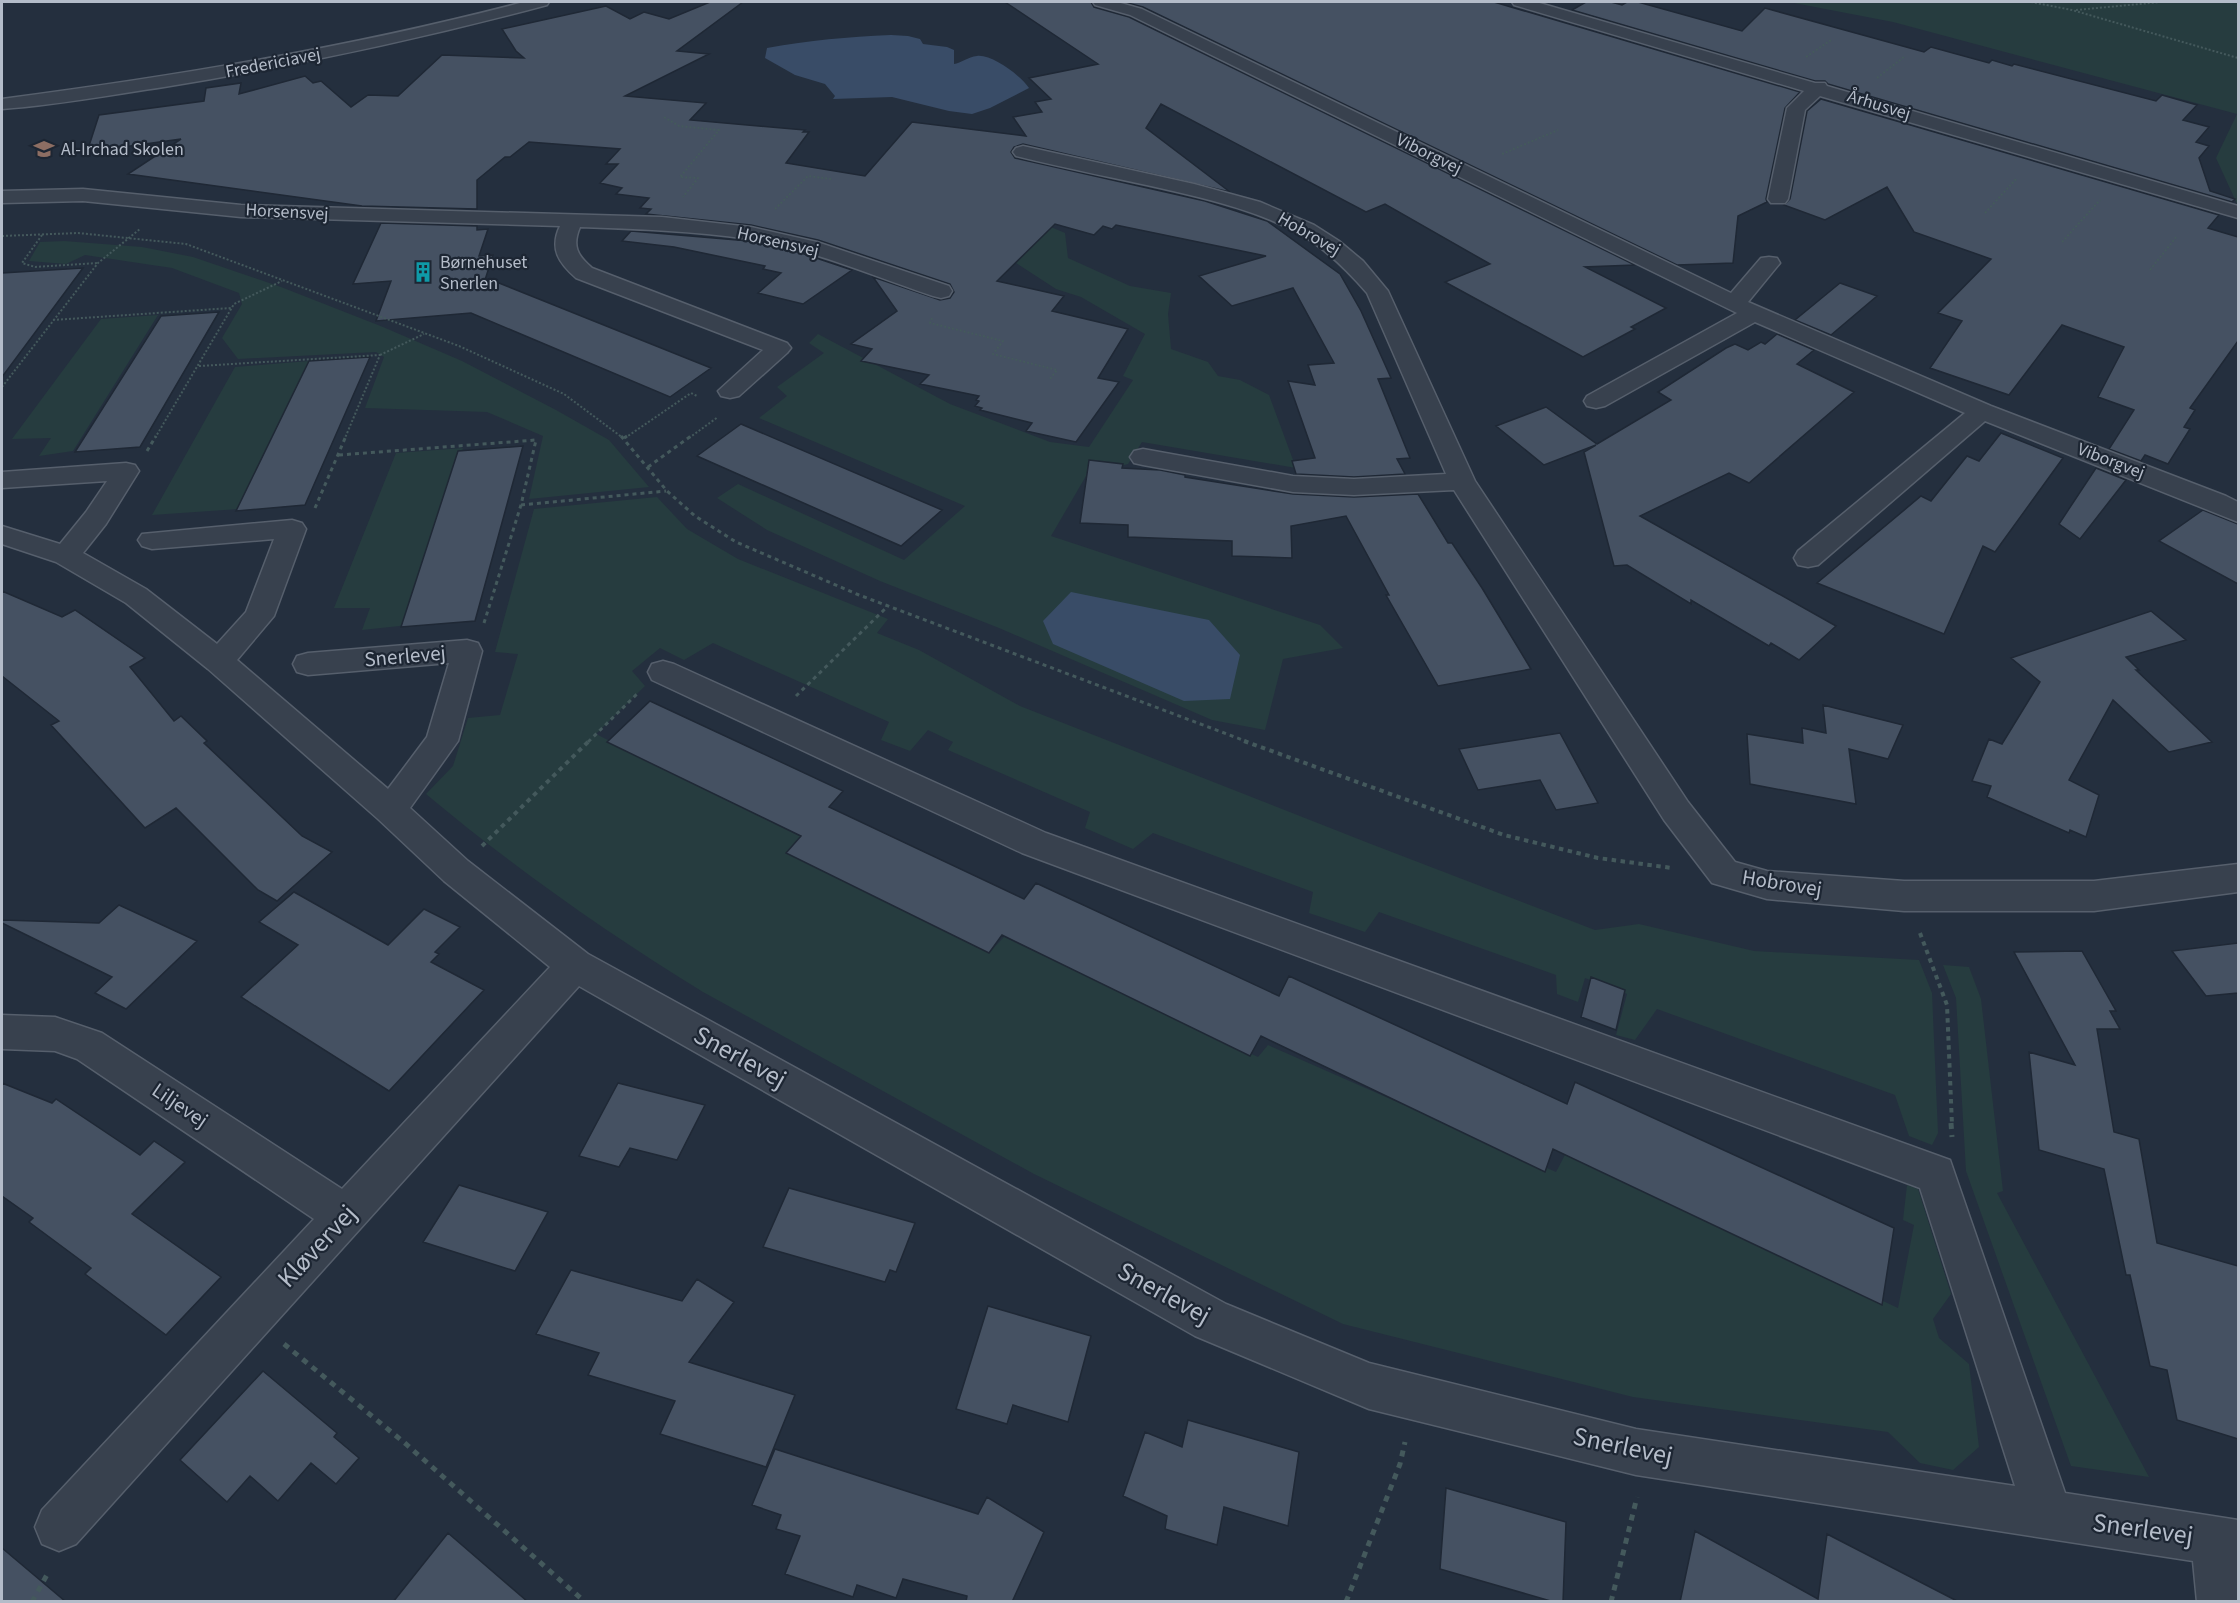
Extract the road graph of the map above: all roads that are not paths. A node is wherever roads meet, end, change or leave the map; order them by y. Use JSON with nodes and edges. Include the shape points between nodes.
{"nodes":[{"id":1,"x":541,"y":2,"type":"edge"},
{"id":2,"x":1101,"y":2,"type":"edge"},
{"id":3,"x":1520,"y":2,"type":"edge"},
{"id":4,"x":1819,"y":87,"type":"junction"},
{"id":5,"x":2,"y":104,"type":"edge"},
{"id":6,"x":1023,"y":152,"type":"dead end"},
{"id":7,"x":2,"y":197,"type":"edge"},
{"id":8,"x":1778,"y":199,"type":"dead end"},
{"id":9,"x":2238,"y":212,"type":"edge"},
{"id":10,"x":573,"y":221,"type":"junction"},
{"id":11,"x":1769,"y":263,"type":"dead end"},
{"id":12,"x":941,"y":291,"type":"road end"},
{"id":13,"x":1745,"y":308,"type":"junction"},
{"id":14,"x":722,"y":397,"type":"road end"},
{"id":15,"x":1596,"y":401,"type":"dead end"},
{"id":16,"x":1982,"y":411,"type":"junction"},
{"id":17,"x":1143,"y":457,"type":"dead end"},
{"id":18,"x":2,"y":480,"type":"edge"},
{"id":19,"x":1462,"y":481,"type":"junction"},
{"id":20,"x":2238,"y":513,"type":"edge"},
{"id":21,"x":2,"y":535,"type":"edge"},
{"id":22,"x":152,"y":540,"type":"dead end"},
{"id":23,"x":66,"y":555,"type":"junction"},
{"id":24,"x":1808,"y":558,"type":"dead end"},
{"id":25,"x":219,"y":661,"type":"junction"},
{"id":26,"x":308,"y":664,"type":"dead end"},
{"id":27,"x":663,"y":672,"type":"road end"},
{"id":28,"x":390,"y":810,"type":"junction"},
{"id":29,"x":2238,"y":878,"type":"edge"},
{"id":30,"x":575,"y":964,"type":"junction"},
{"id":31,"x":2,"y":1032,"type":"edge"},
{"id":32,"x":345,"y":1216,"type":"junction"},
{"id":33,"x":2048,"y":1515,"type":"junction"},
{"id":34,"x":59,"y":1527,"type":"dead end"},
{"id":35,"x":2227,"y":1541,"type":"edge"},
{"id":36,"x":2222,"y":1602,"type":"edge"}],
"edges":[{"from":1,"to":5,"type":"street","name":"Fredericiavej","via":[[314,56],[132,88]]},
{"from":2,"to":13,"type":"street","name":"Viborgvej","via":[[1136,12]]},
{"from":3,"to":4,"type":"street","name":"Århusvej"},
{"from":4,"to":8,"type":"street","via":[[1796,108]]},
{"from":4,"to":9,"type":"street","name":"Århusvej"},
{"from":6,"to":19,"type":"street","name":"Hobrovej","via":[[1234,200],[1305,227],[1335,246],[1359,267],[1377,291]]},
{"from":7,"to":10,"type":"street","name":"Horsensvej","via":[[83,195],[241,210]]},
{"from":10,"to":12,"type":"street","name":"Horsensvej","via":[[662,223],[751,233],[809,247]]},
{"from":10,"to":14,"type":"street","via":[[565,235],[564,249],[570,261],[584,273],[778,348]]},
{"from":11,"to":13,"type":"street"},
{"from":13,"to":15,"type":"street"},
{"from":13,"to":16,"type":"street","name":"Viborgvej"},
{"from":16,"to":20,"type":"street","name":"Viborgvej"},
{"from":16,"to":24,"type":"street"},
{"from":17,"to":19,"type":"street","via":[[1293,484],[1354,487]]},
{"from":18,"to":23,"type":"street","via":[[126,471]]},
{"from":19,"to":29,"type":"street","name":"Hobrovej","via":[[1676,811],[1724,873],[1767,885],[1904,897],[2094,896]]},
{"from":21,"to":23,"type":"street","name":"Snerlevej"},
{"from":22,"to":25,"type":"street","via":[[292,529],[259,616]]},
{"from":23,"to":25,"type":"street","name":"Snerlevej","via":[[136,596]]},
{"from":25,"to":28,"type":"street","name":"Snerlevej"},
{"from":26,"to":28,"type":"street","name":"Snerlevej","via":[[467,651],[442,741]]},
{"from":27,"to":33,"type":"street","via":[[1034,843],[1936,1174]]},
{"from":28,"to":30,"type":"street","name":"Snerlevej","via":[[456,871]]},
{"from":30,"to":32,"type":"street","name":"Kløvervej"},
{"from":30,"to":33,"type":"street","name":"Snerlevej","via":[[1212,1320],[1369,1386],[1636,1452]]},
{"from":31,"to":32,"type":"street","name":"Liljevej","via":[[55,1034],[89,1045]]},
{"from":32,"to":34,"type":"street","name":"Kløvervej"},
{"from":33,"to":35,"type":"street","name":"Snerlevej"},
{"from":35,"to":36,"type":"street"}]}
